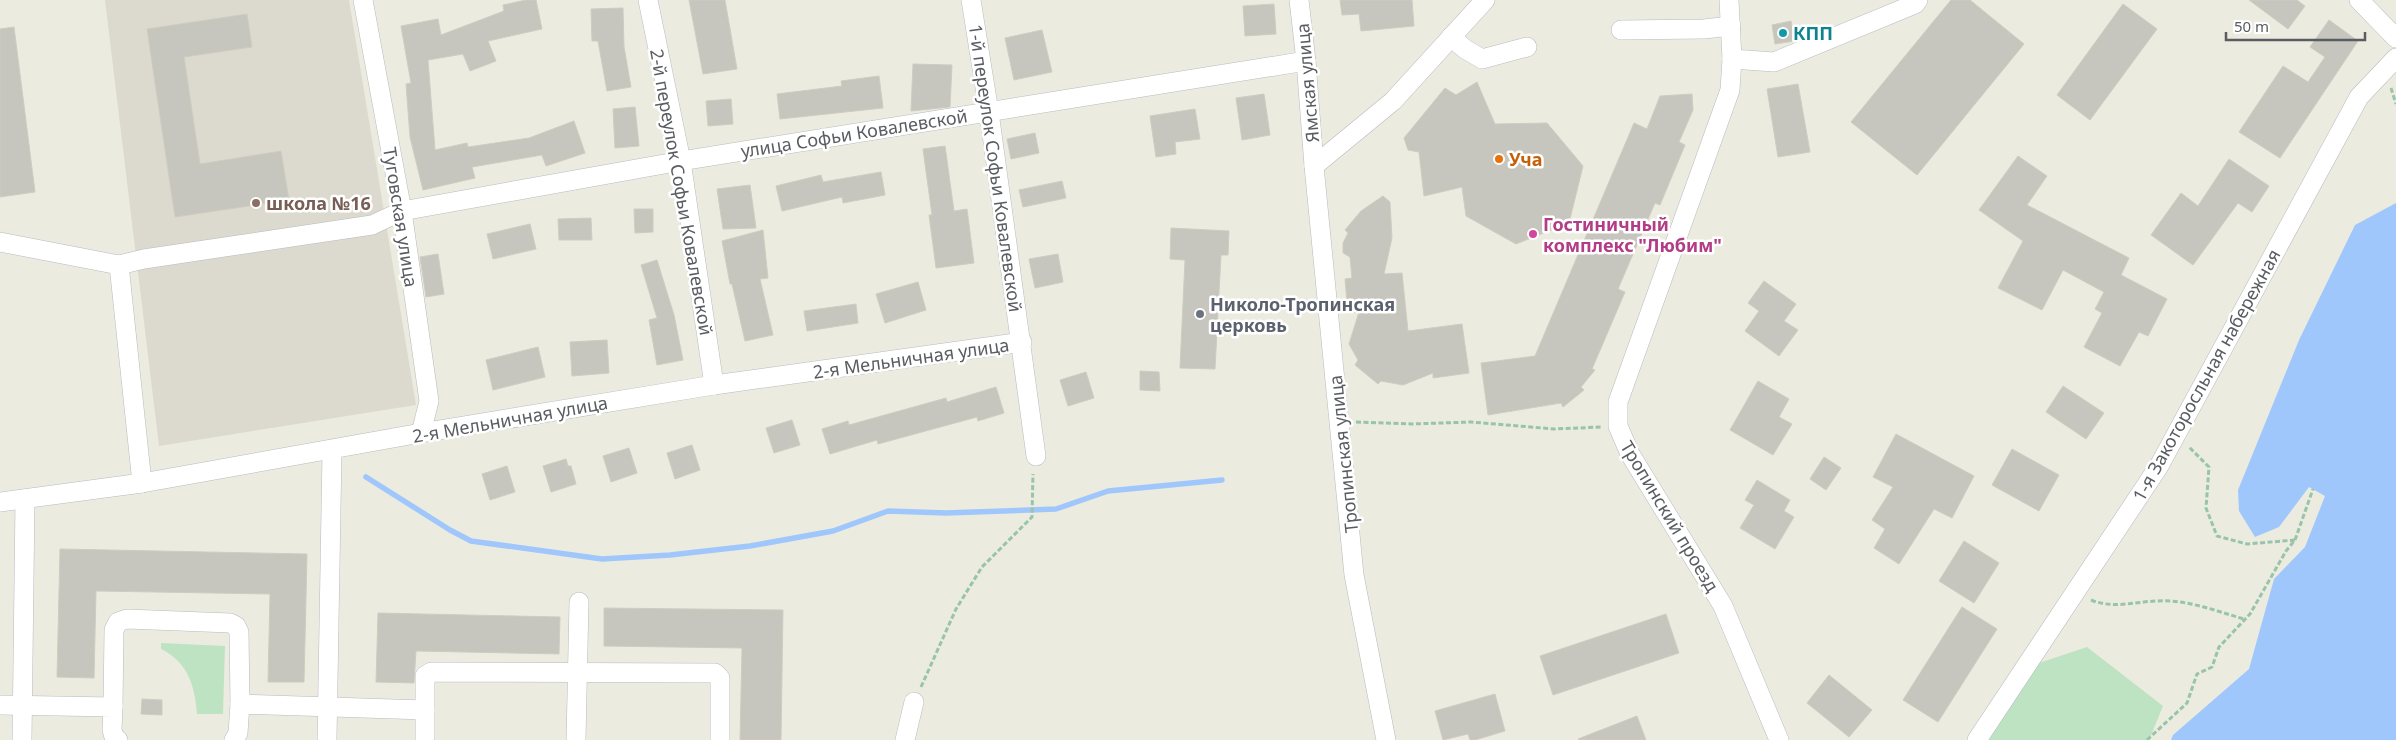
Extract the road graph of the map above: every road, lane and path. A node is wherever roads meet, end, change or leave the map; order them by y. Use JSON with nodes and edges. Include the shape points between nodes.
{"nodes":[{"id":1,"x":363,"y":0,"type":"edge"},
{"id":2,"x":648,"y":0,"type":"edge"},
{"id":3,"x":970,"y":0,"type":"edge"},
{"id":4,"x":1299,"y":0,"type":"edge"},
{"id":5,"x":1485,"y":0,"type":"edge"},
{"id":6,"x":1729,"y":0,"type":"edge"},
{"id":7,"x":1918,"y":0,"type":"edge"},
{"id":8,"x":2359,"y":0,"type":"edge"},
{"id":9,"x":1731,"y":26,"type":"junction"},
{"id":10,"x":1621,"y":30,"type":"dead end"},
{"id":11,"x":1451,"y":37,"type":"junction"},
{"id":12,"x":2396,"y":38,"type":"edge"},
{"id":13,"x":1527,"y":47,"type":"dead end"},
{"id":14,"x":1732,"y":58,"type":"junction"},
{"id":15,"x":2396,"y":58,"type":"edge"},
{"id":16,"x":1306,"y":61,"type":"junction"},
{"id":17,"x":989,"y":112,"type":"junction"},
{"id":18,"x":681,"y":161,"type":"junction"},
{"id":19,"x":1314,"y":166,"type":"junction"},
{"id":20,"x":402,"y":211,"type":"junction"},
{"id":21,"x":0,"y":242,"type":"edge"},
{"id":22,"x":119,"y":265,"type":"junction"},
{"id":23,"x":1022,"y":342,"type":"junction"},
{"id":24,"x":714,"y":385,"type":"junction"},
{"id":25,"x":1348,"y":422,"type":"dead end"},
{"id":26,"x":1618,"y":426,"type":"junction"},
{"id":27,"x":421,"y":434,"type":"junction"},
{"id":28,"x":2183,"y":441,"type":"dead end"},
{"id":29,"x":332,"y":451,"type":"junction"},
{"id":30,"x":1036,"y":456,"type":"joint"},
{"id":31,"x":142,"y":483,"type":"junction"},
{"id":32,"x":2313,"y":489,"type":"dead end"},
{"id":33,"x":25,"y":499,"type":"junction"},
{"id":34,"x":0,"y":502,"type":"edge"},
{"id":35,"x":2295,"y":540,"type":"junction"},
{"id":36,"x":2084,"y":598,"type":"dead end"},
{"id":37,"x":579,"y":602,"type":"dead end"},
{"id":38,"x":2244,"y":619,"type":"junction"},
{"id":39,"x":578,"y":672,"type":"junction"},
{"id":40,"x":914,"y":702,"type":"joint"},
{"id":41,"x":240,"y":704,"type":"junction"},
{"id":42,"x":0,"y":705,"type":"edge"},
{"id":43,"x":23,"y":705,"type":"junction"},
{"id":44,"x":113,"y":707,"type":"junction"},
{"id":45,"x":328,"y":707,"type":"junction"},
{"id":46,"x":425,"y":710,"type":"junction"},
{"id":47,"x":22,"y":740,"type":"edge"},
{"id":48,"x":118,"y":740,"type":"edge"},
{"id":49,"x":234,"y":740,"type":"edge"},
{"id":50,"x":327,"y":740,"type":"edge"},
{"id":51,"x":425,"y":740,"type":"edge"},
{"id":52,"x":576,"y":740,"type":"edge"},
{"id":53,"x":720,"y":740,"type":"edge"},
{"id":54,"x":905,"y":740,"type":"edge"},
{"id":55,"x":1386,"y":740,"type":"edge"},
{"id":56,"x":1779,"y":740,"type":"edge"},
{"id":57,"x":1977,"y":740,"type":"edge"},
{"id":58,"x":2147,"y":740,"type":"edge"}],
"edges":[{"from":1,"to":20,"type":"street","name":"Туговская улица"},
{"from":2,"to":18,"type":"street","name":"2-й переулок Софьи Ковалевской"},
{"from":3,"to":17,"type":"street","name":"1-й переулок Софьи Ковалевской"},
{"from":4,"to":16,"type":"street","name":"Ямская улица"},
{"from":5,"to":11,"type":"street"},
{"from":6,"to":9,"type":"street","name":"Тропинский проезд"},
{"from":7,"to":14,"type":"street","via":[[1774,62]]},
{"from":8,"to":12,"type":"street"},
{"from":9,"to":10,"type":"street"},
{"from":9,"to":14,"type":"street","name":"Тропинский проезд"},
{"from":11,"to":13,"type":"street","via":[[1482,59]]},
{"from":11,"to":19,"type":"street","via":[[1393,101]]},
{"from":14,"to":26,"type":"street","name":"Тропинский проезд","via":[[1730,90],[1618,402]]},
{"from":15,"to":57,"type":"street","name":"1-я Закоторосльная набережная","via":[[2359,97],[2159,466]]},
{"from":16,"to":17,"type":"street","name":"улица Софьи Ковалевской"},
{"from":16,"to":19,"type":"street","name":"Ямская улица"},
{"from":17,"to":18,"type":"street","name":"улица Софьи Ковалевской"},
{"from":17,"to":23,"type":"street","name":"1-й переулок Софьи Ковалевской"},
{"from":18,"to":20,"type":"street","name":"улица Софьи Ковалевской"},
{"from":18,"to":24,"type":"street","name":"2-й переулок Софьи Ковалевской"},
{"from":19,"to":55,"type":"street","name":"Тропинская улица","via":[[1354,575]]},
{"from":20,"to":22,"type":"street","name":"улица Софьи Ковалевской","via":[[372,225]]},
{"from":20,"to":27,"type":"street","name":"Туговская улица","via":[[429,401]]},
{"from":21,"to":22,"type":"street"},
{"from":22,"to":31,"type":"street"},
{"from":23,"to":24,"type":"street","name":"2-я Мельничная улица"},
{"from":23,"to":30,"type":"street","name":"1-й переулок Софьи Ковалевской"},
{"from":24,"to":27,"type":"street","name":"2-я Мельничная улица"},
{"from":25,"to":26,"type":"path","via":[[1471,422],[1554,429]]},
{"from":26,"to":56,"type":"street","name":"Тропинский проезд","via":[[1630,454],[1723,606]]},
{"from":27,"to":29,"type":"street","name":"2-я Мельничная улица"},
{"from":28,"to":35,"type":"path","via":[[2209,467],[2206,508],[2217,536],[2248,544]]},
{"from":29,"to":31,"type":"street","name":"2-я Мельничная улица"},
{"from":29,"to":45,"type":"street"},
{"from":30,"to":40,"type":"path","via":[[1032,517],[982,567],[956,609]]},
{"from":31,"to":33,"type":"street","name":"2-я Мельничная улица"},
{"from":32,"to":35,"type":"path"},
{"from":33,"to":34,"type":"street","name":"2-я Мельничная улица"},
{"from":33,"to":43,"type":"street"},
{"from":35,"to":38,"type":"path"},
{"from":36,"to":38,"type":"path","via":[[2102,604],[2132,605],[2157,601],[2196,604]]},
{"from":37,"to":39,"type":"street"},
{"from":38,"to":58,"type":"path","via":[[2219,647],[2212,667],[2197,674],[2187,703]]},
{"from":39,"to":46,"type":"street","via":[[431,672],[425,676]]},
{"from":39,"to":52,"type":"street"},
{"from":39,"to":53,"type":"street","via":[[715,672],[720,678]]},
{"from":40,"to":54,"type":"street"},
{"from":41,"to":44,"type":"street","via":[[239,632],[236,626],[230,623],[127,619],[118,622],[114,630]]},
{"from":41,"to":45,"type":"street"},
{"from":41,"to":49,"type":"street","via":[[238,733]]},
{"from":42,"to":43,"type":"street"},
{"from":43,"to":44,"type":"street"},
{"from":43,"to":47,"type":"street"},
{"from":44,"to":48,"type":"street","via":[[112,730]]},
{"from":45,"to":46,"type":"street"},
{"from":45,"to":50,"type":"street"},
{"from":46,"to":51,"type":"street"}]}
